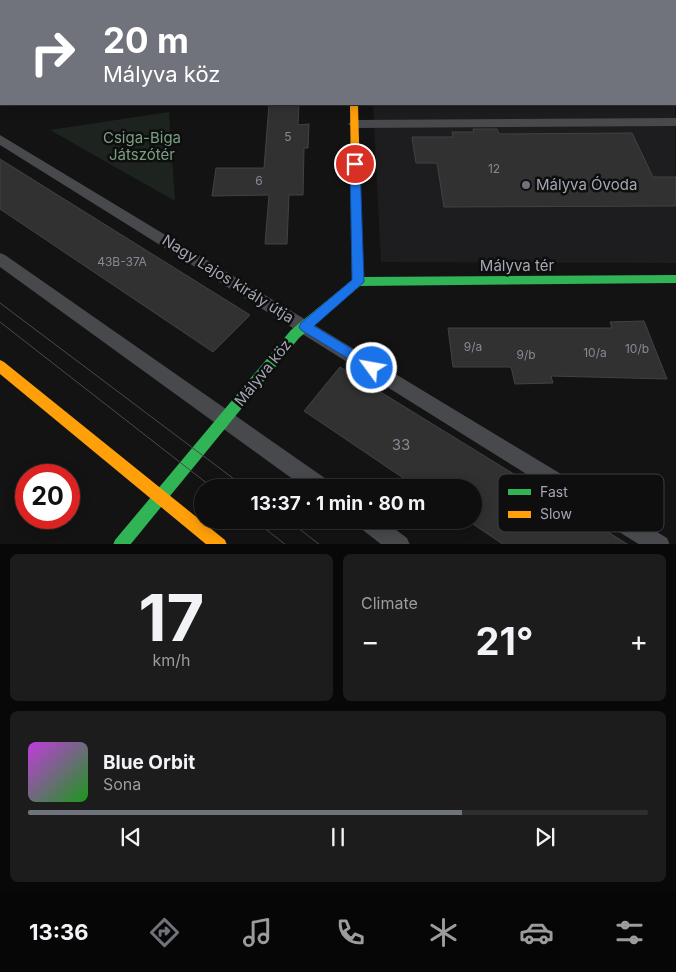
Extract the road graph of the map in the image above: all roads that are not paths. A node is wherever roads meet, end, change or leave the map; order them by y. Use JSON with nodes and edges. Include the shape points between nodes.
{"nodes":[{"id":1,"x":354,"y":105,"type":"edge"},
{"id":2,"x":676,"y":122,"type":"edge"},
{"id":3,"x":354,"y":124,"type":"junction"},
{"id":4,"x":0,"y":139,"type":"edge"},
{"id":5,"x":0,"y":259,"type":"edge"},
{"id":6,"x":676,"y":279,"type":"edge"},
{"id":7,"x":358,"y":282,"type":"junction"},
{"id":8,"x":305,"y":327,"type":"junction"},
{"id":9,"x":0,"y":366,"type":"edge"},
{"id":10,"x":226,"y":418,"type":"junction"},
{"id":11,"x":545,"y":474,"type":"edge"},
{"id":12,"x":310,"y":479,"type":"edge"},
{"id":13,"x":162,"y":496,"type":"junction"},
{"id":14,"x":379,"y":529,"type":"edge"},
{"id":15,"x":640,"y":532,"type":"edge"},
{"id":16,"x":120,"y":544,"type":"edge"},
{"id":17,"x":220,"y":544,"type":"edge"},
{"id":18,"x":400,"y":544,"type":"edge"},
{"id":19,"x":660,"y":544,"type":"edge"}],
"edges":[{"from":1,"to":3,"type":"street"},
{"from":2,"to":3,"type":"lane"},
{"from":3,"to":7,"type":"street"},
{"from":4,"to":8,"type":"lane","name":"Nagy Lajos király útja"},
{"from":5,"to":10,"type":"lane"},
{"from":6,"to":7,"type":"street","name":"Mályva tér"},
{"from":7,"to":8,"type":"street","name":"Mályva köz"},
{"from":8,"to":10,"type":"street","name":"Mályva köz","via":[[295,334]]},
{"from":8,"to":11,"type":"lane","name":"Nagy Lajos király útja"},
{"from":9,"to":13,"type":"street"},
{"from":10,"to":12,"type":"lane"},
{"from":10,"to":13,"type":"street","name":"Mályva köz"},
{"from":13,"to":16,"type":"street","name":"Mályva köz"},
{"from":13,"to":17,"type":"street"},
{"from":14,"to":18,"type":"lane"},
{"from":15,"to":19,"type":"lane","name":"Nagy Lajos király útja"}]}
